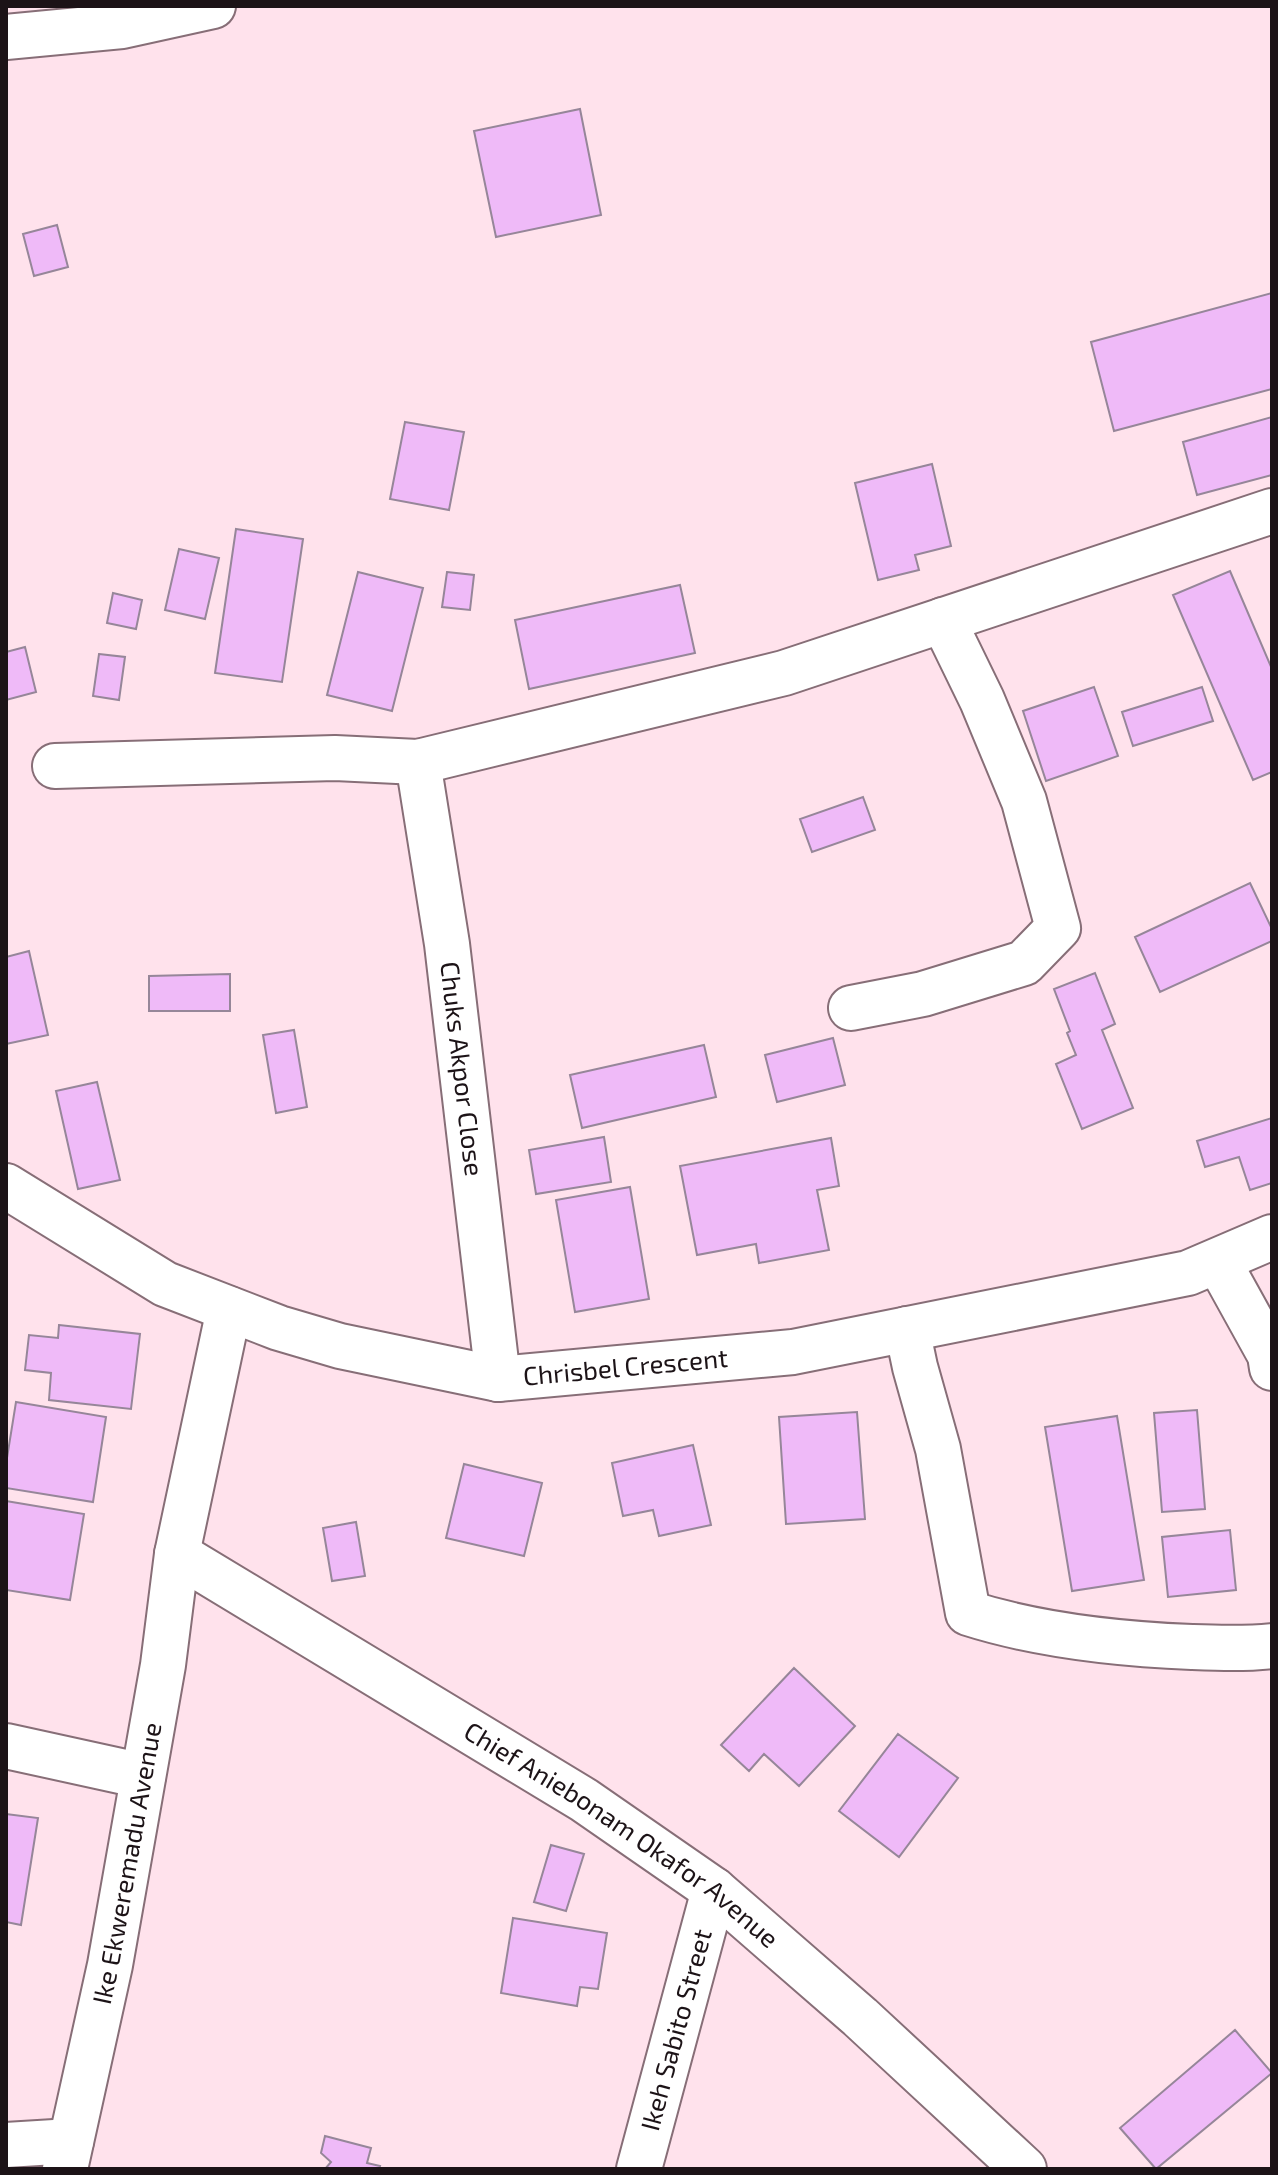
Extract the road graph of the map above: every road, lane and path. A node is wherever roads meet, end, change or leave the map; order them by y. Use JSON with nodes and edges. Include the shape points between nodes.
{"nodes":[{"id":1,"x":213,"y":6,"type":"edge"},
{"id":2,"x":6,"y":37,"type":"edge"},
{"id":3,"x":1272,"y":511,"type":"edge"},
{"id":4,"x":943,"y":620,"type":"junction"},
{"id":5,"x":418,"y":762,"type":"junction"},
{"id":6,"x":55,"y":766,"type":"dead end"},
{"id":7,"x":851,"y":1008,"type":"dead end"},
{"id":8,"x":6,"y":1186,"type":"edge"},
{"id":9,"x":1272,"y":1237,"type":"edge"},
{"id":10,"x":1218,"y":1261,"type":"junction"},
{"id":11,"x":229,"y":1309,"type":"junction"},
{"id":12,"x":907,"y":1329,"type":"junction"},
{"id":13,"x":1272,"y":1368,"type":"edge"},
{"id":14,"x":498,"y":1379,"type":"junction"},
{"id":15,"x":177,"y":1554,"type":"junction"},
{"id":16,"x":1272,"y":1646,"type":"edge"},
{"id":17,"x":6,"y":1746,"type":"edge"},
{"id":18,"x":143,"y":1776,"type":"junction"},
{"id":19,"x":714,"y":1890,"type":"junction"},
{"id":20,"x":6,"y":2145,"type":"edge"},
{"id":21,"x":68,"y":2155,"type":"edge"},
{"id":22,"x":639,"y":2169,"type":"edge"},
{"id":23,"x":1024,"y":2169,"type":"edge"}],
"edges":[{"from":1,"to":2,"type":"street","via":[[122,26]]},
{"from":3,"to":4,"type":"street"},
{"from":4,"to":5,"type":"street","via":[[784,673]]},
{"from":4,"to":7,"type":"street","via":[[1024,801],[1058,928],[1024,963],[923,994]]},
{"from":5,"to":6,"type":"street","via":[[335,758]]},
{"from":5,"to":14,"type":"street","name":"Chuks Akpor Close","via":[[447,944]]},
{"from":8,"to":11,"type":"street","name":"Chrisbel Crescent","via":[[165,1284]]},
{"from":9,"to":10,"type":"street","name":"Chrisbel Crescent"},
{"from":10,"to":12,"type":"street","name":"Chrisbel Crescent","via":[[1188,1273]]},
{"from":10,"to":13,"type":"street","via":[[1270,1355]]},
{"from":11,"to":14,"type":"street","name":"Chrisbel Crescent","via":[[340,1346]]},
{"from":11,"to":15,"type":"street","name":"Ike Ekweremadu Avenue"},
{"from":12,"to":14,"type":"street","name":"Chrisbel Crescent","via":[[793,1352]]},
{"from":12,"to":16,"type":"street","via":[[938,1449],[968,1613],[1014,1628],[1143,1645]]},
{"from":15,"to":18,"type":"street","name":"Ike Ekweremadu Avenue"},
{"from":15,"to":19,"type":"street","name":"Chief Aniebonam Okafor Avenue","via":[[584,1800]]},
{"from":17,"to":18,"type":"street"},
{"from":18,"to":21,"type":"street","name":"Ike Ekweremadu Avenue","via":[[110,1965]]},
{"from":19,"to":22,"type":"street","name":"Ikeh Sabito Street"},
{"from":19,"to":23,"type":"street","name":"Chief Aniebonam Okafor Avenue"},
{"from":20,"to":21,"type":"street"}]}
